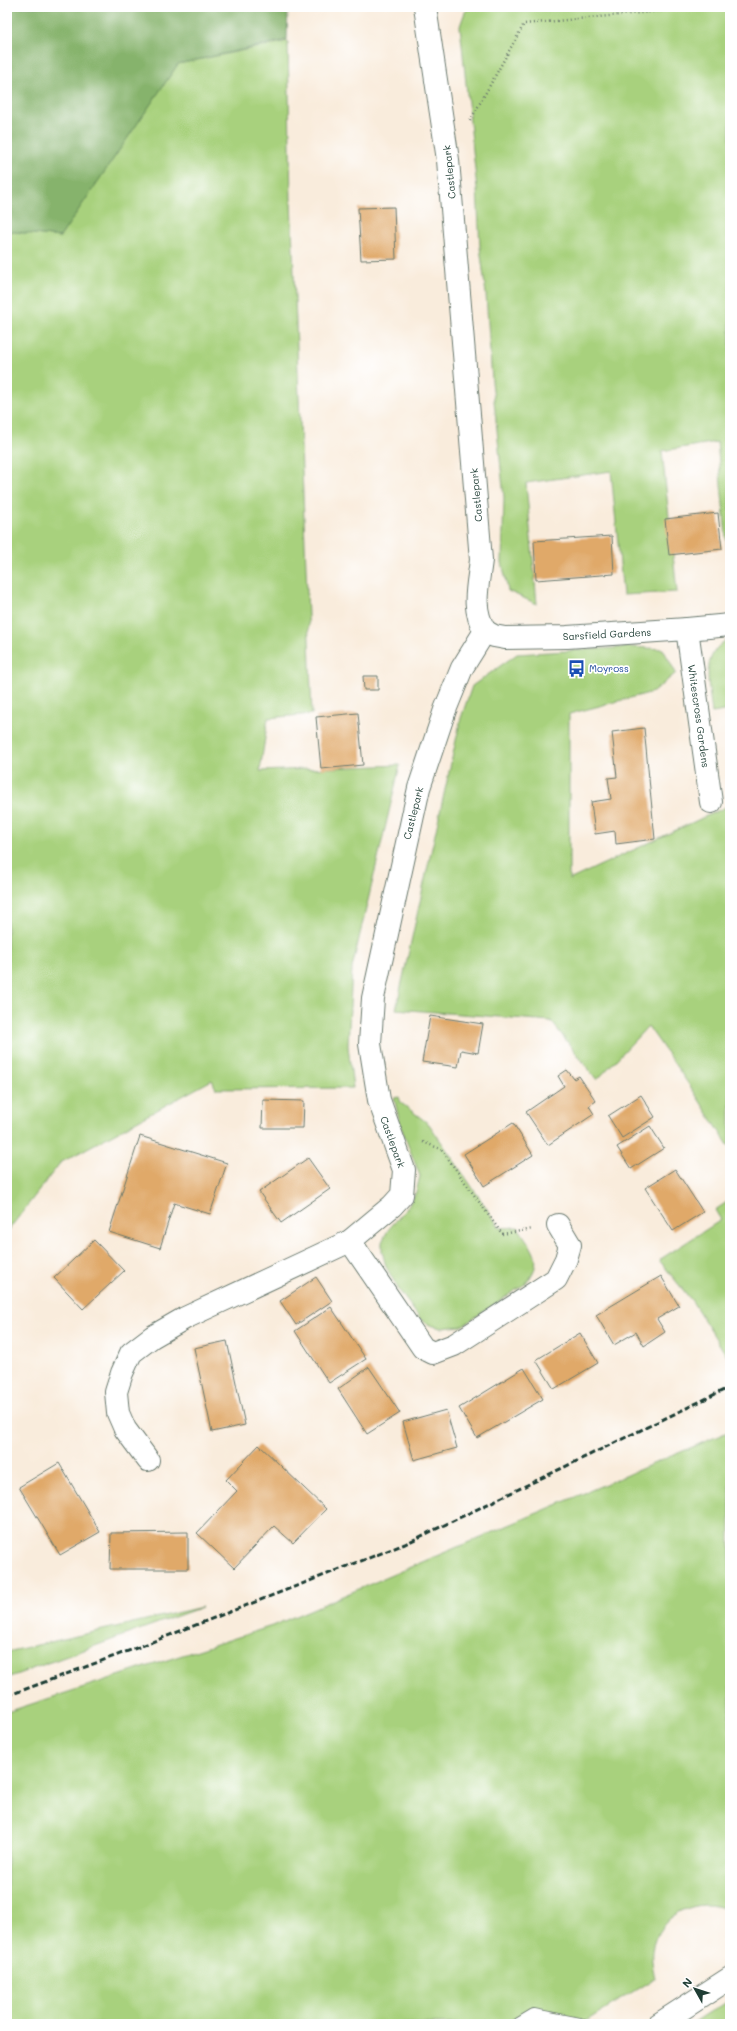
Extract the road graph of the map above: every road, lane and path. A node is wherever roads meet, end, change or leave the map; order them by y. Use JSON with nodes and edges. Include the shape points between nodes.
{"nodes":[{"id":1,"x":425,"y":7,"type":"edge"},
{"id":2,"x":705,"y":7,"type":"edge"},
{"id":3,"x":448,"y":160,"type":"junction"},
{"id":4,"x":730,"y":625,"type":"edge"},
{"id":5,"x":686,"y":630,"type":"junction"},
{"id":6,"x":485,"y":631,"type":"junction"},
{"id":7,"x":711,"y":802,"type":"dead end"},
{"id":8,"x":388,"y":1129,"type":"junction"},
{"id":9,"x":558,"y":1225,"type":"joint"},
{"id":10,"x":350,"y":1241,"type":"junction"},
{"id":11,"x":148,"y":1460,"type":"dead end"},
{"id":12,"x":730,"y":1978,"type":"edge"},
{"id":13,"x":519,"y":2024,"type":"edge"},
{"id":14,"x":580,"y":2024,"type":"edge"},
{"id":15,"x":659,"y":2024,"type":"edge"}],
"edges":[{"from":1,"to":3,"type":"street","name":"Castlepark"},
{"from":2,"to":3,"type":"path","via":[[524,24]]},
{"from":3,"to":6,"type":"street","name":"Castlepark","via":[[481,560],[476,609],[478,620]]},
{"from":4,"to":5,"type":"street","name":"Sarsfield Gardens"},
{"from":5,"to":6,"type":"street","name":"Sarsfield Gardens","via":[[505,638]]},
{"from":5,"to":7,"type":"street","name":"Whitescross Gardens"},
{"from":6,"to":8,"type":"street","name":"Castlepark","via":[[462,668],[418,788],[373,998],[370,1044],[378,1100]]},
{"from":8,"to":9,"type":"path","via":[[441,1149],[502,1234]]},
{"from":8,"to":10,"type":"street","name":"Castlepark","via":[[404,1170],[402,1195]]},
{"from":9,"to":10,"type":"street","via":[[570,1245],[556,1278],[454,1345],[433,1353],[423,1348]]},
{"from":10,"to":11,"type":"street","name":"Castlepark","via":[[184,1318],[131,1353],[116,1392],[118,1413],[125,1429]]},
{"from":12,"to":15,"type":"street"},
{"from":13,"to":14,"type":"lane","via":[[534,2015]]}]}
